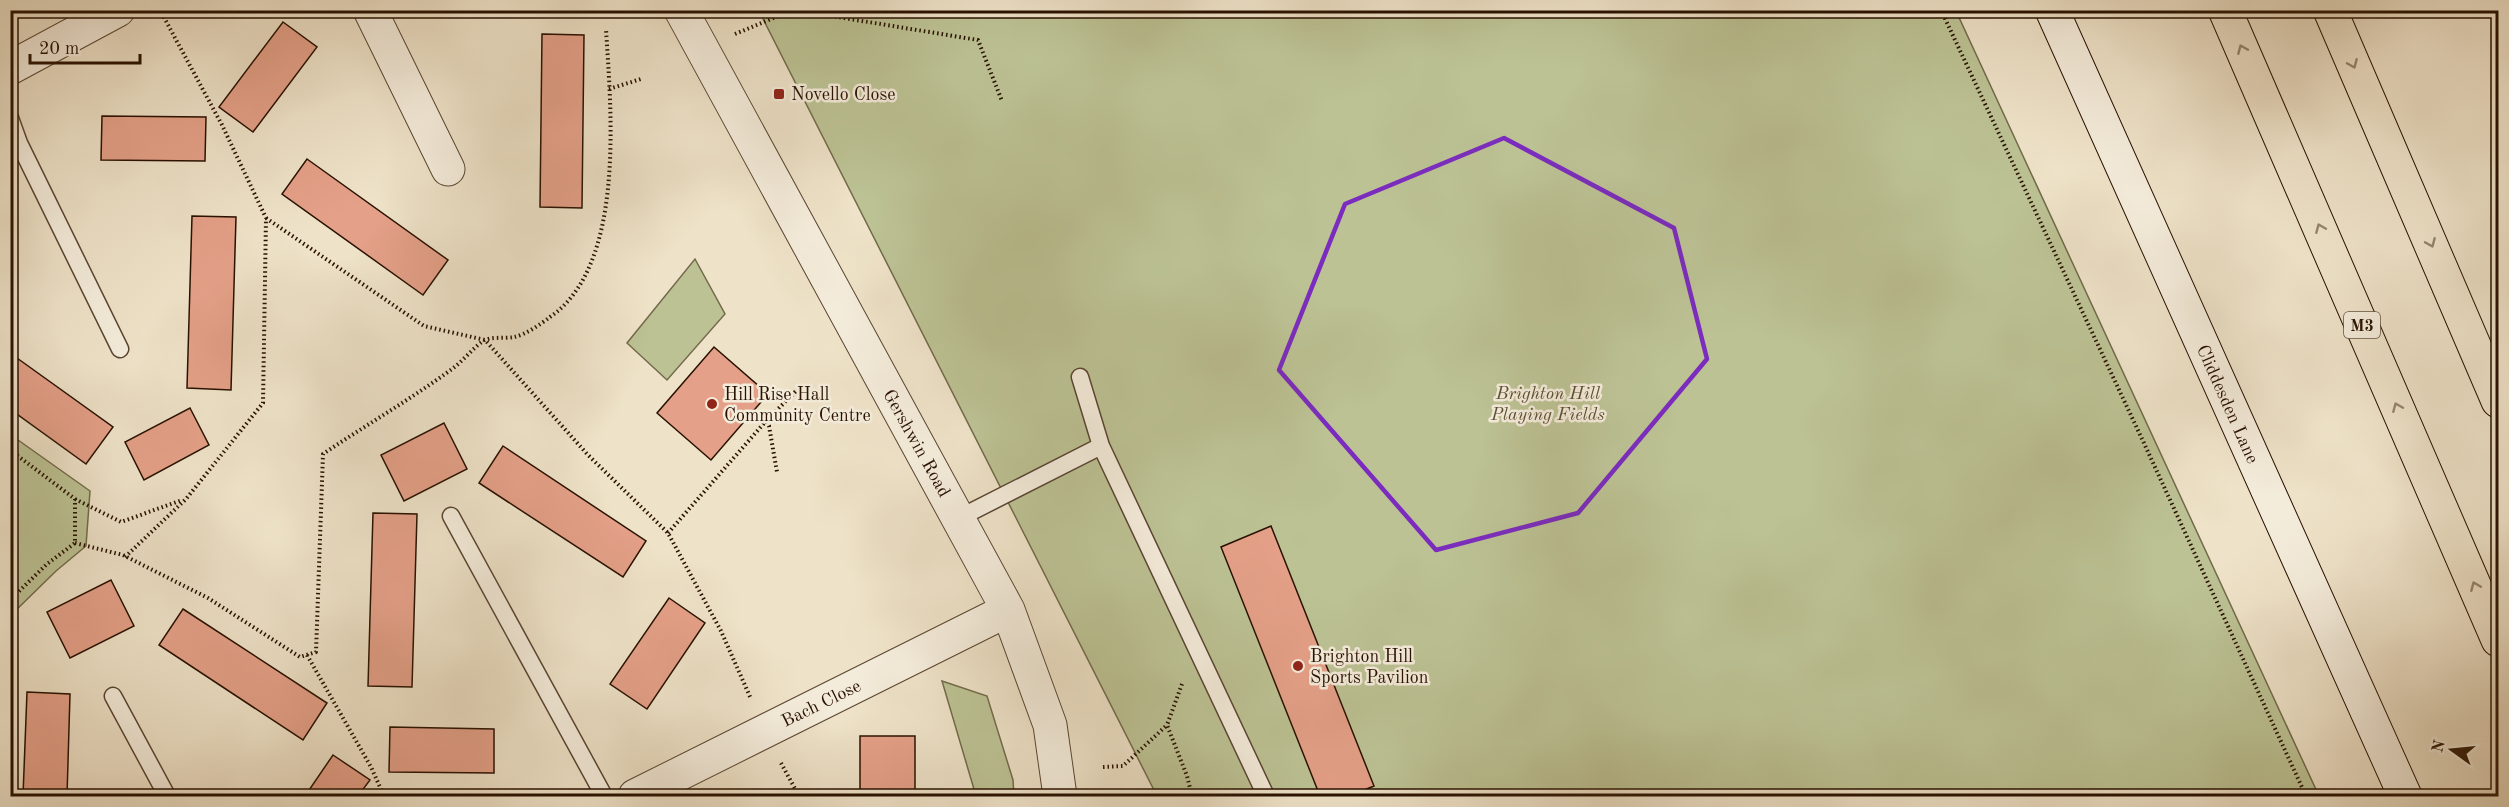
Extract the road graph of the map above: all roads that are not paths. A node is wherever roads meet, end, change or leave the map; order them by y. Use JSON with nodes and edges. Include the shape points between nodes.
{"nodes":[{"id":1,"x":118,"y":10,"type":"edge"},
{"id":2,"x":370,"y":10,"type":"edge"},
{"id":3,"x":681,"y":10,"type":"edge"},
{"id":4,"x":2052,"y":10,"type":"edge"},
{"id":5,"x":2225,"y":10,"type":"edge"},
{"id":6,"x":2330,"y":10,"type":"edge"},
{"id":7,"x":10,"y":68,"type":"edge"},
{"id":8,"x":10,"y":118,"type":"edge"},
{"id":9,"x":448,"y":170,"type":"dead end"},
{"id":10,"x":120,"y":349,"type":"dead end"},
{"id":11,"x":1080,"y":377,"type":"dead end"},
{"id":12,"x":2499,"y":401,"type":"edge"},
{"id":13,"x":1101,"y":446,"type":"junction"},
{"id":14,"x":451,"y":516,"type":"dead end"},
{"id":15,"x":959,"y":518,"type":"junction"},
{"id":16,"x":1008,"y":610,"type":"junction"},
{"id":17,"x":2499,"y":640,"type":"edge"},
{"id":18,"x":113,"y":696,"type":"dead end"},
{"id":19,"x":167,"y":796,"type":"edge"},
{"id":20,"x":604,"y":796,"type":"edge"},
{"id":21,"x":635,"y":796,"type":"edge"},
{"id":22,"x":1060,"y":796,"type":"edge"},
{"id":23,"x":1266,"y":796,"type":"edge"},
{"id":24,"x":2405,"y":796,"type":"edge"}],
"edges":[{"from":1,"to":7,"type":"street"},
{"from":2,"to":9,"type":"street"},
{"from":3,"to":15,"type":"street","name":"Gershwin Road"},
{"from":4,"to":24,"type":"street","name":"Cliddesden Lane"},
{"from":17,"to":5,"type":"highway","number":"M3","one_way":true},
{"from":6,"to":12,"type":"highway","one_way":true},
{"from":8,"to":10,"type":"lane"},
{"from":11,"to":13,"type":"lane"},
{"from":13,"to":15,"type":"lane"},
{"from":13,"to":23,"type":"lane"},
{"from":14,"to":20,"type":"lane"},
{"from":15,"to":16,"type":"street","name":"Gershwin Road"},
{"from":16,"to":21,"type":"street","name":"Bach Close"},
{"from":16,"to":22,"type":"street","name":"Gershwin Road","via":[[1050,725]]},
{"from":18,"to":19,"type":"lane"}]}
